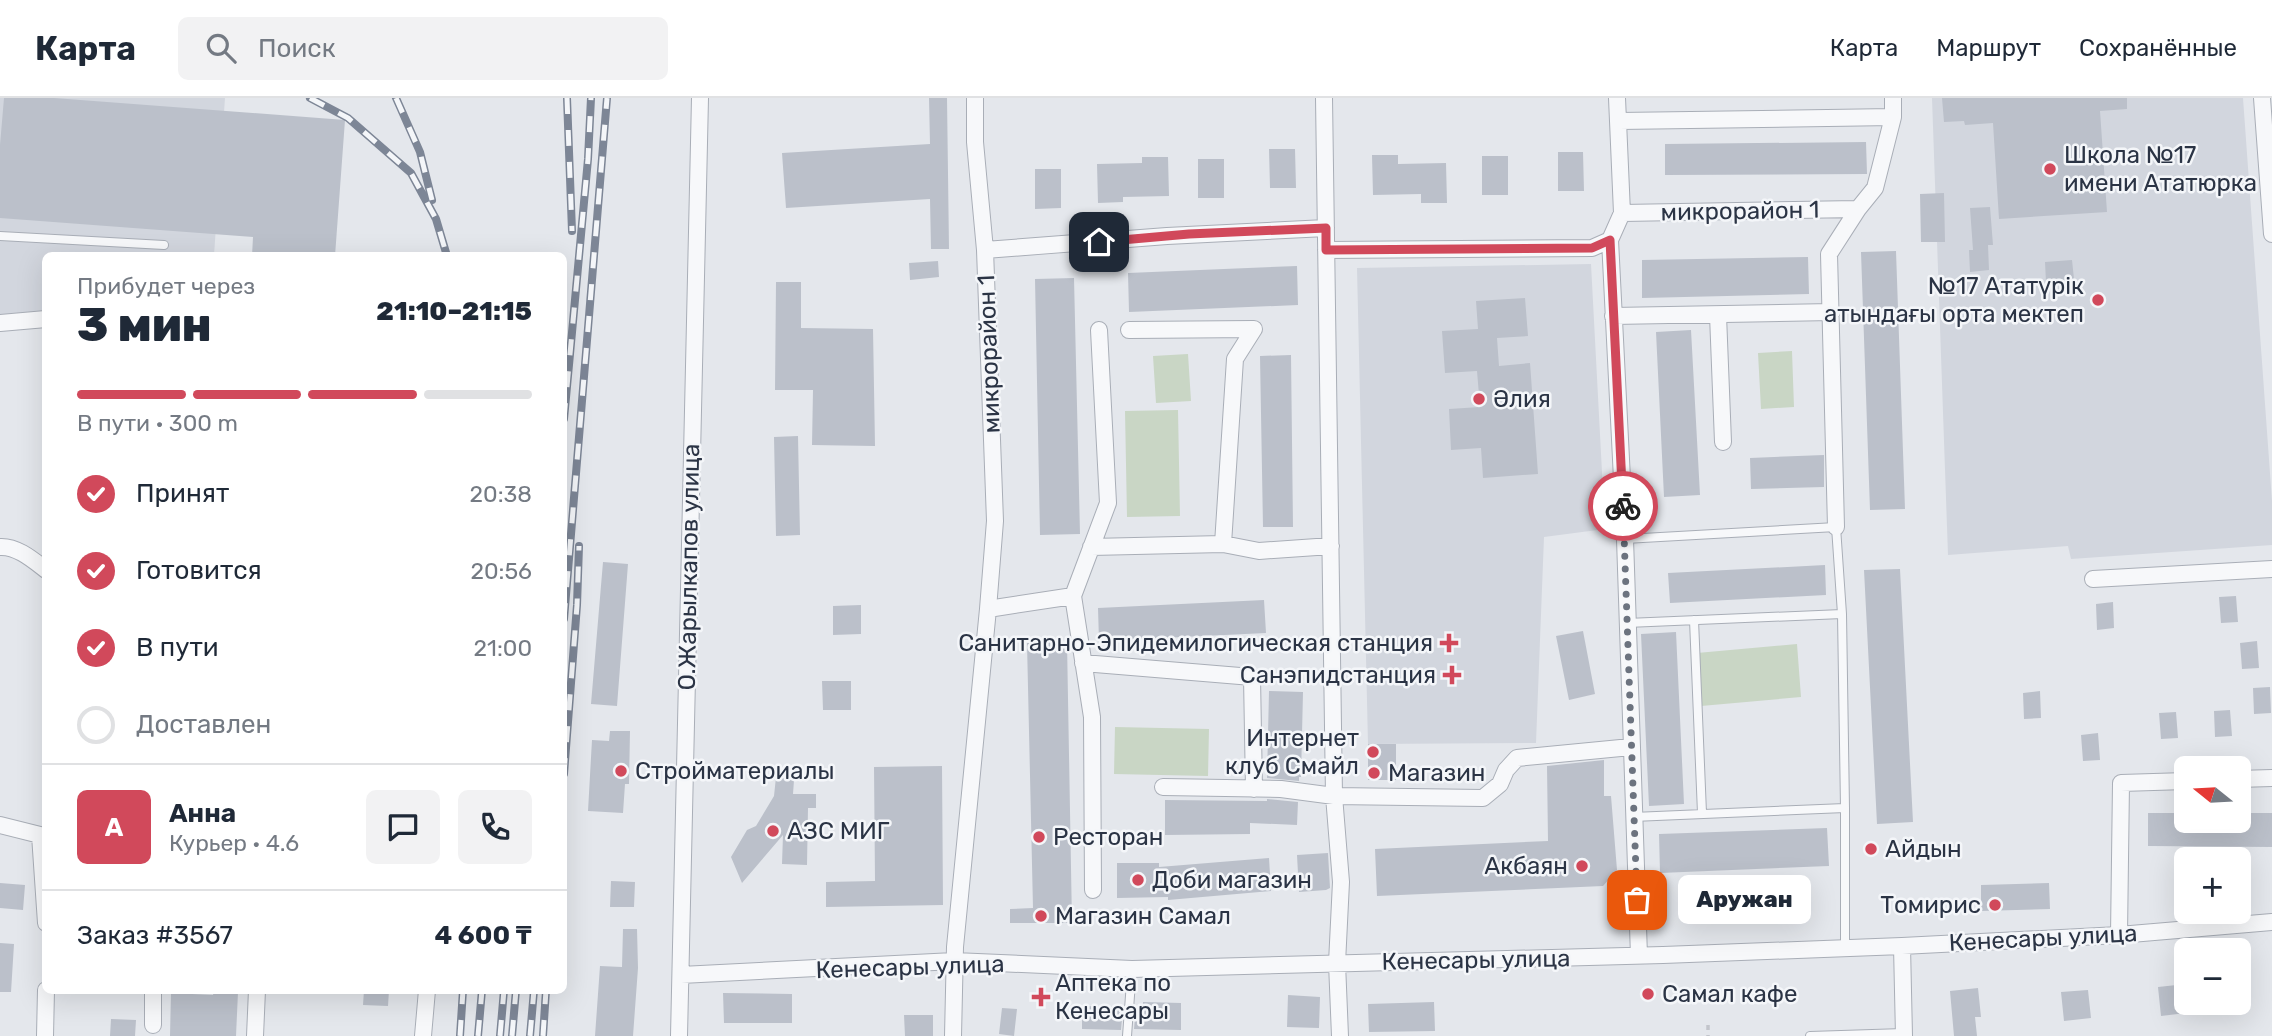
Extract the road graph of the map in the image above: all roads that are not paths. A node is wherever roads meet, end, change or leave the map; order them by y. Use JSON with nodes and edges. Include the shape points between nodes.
{"nodes":[{"id":1,"x":699,"y":98,"type":"edge"},
{"id":2,"x":975,"y":98,"type":"edge"},
{"id":3,"x":1324,"y":98,"type":"edge"},
{"id":4,"x":1617,"y":98,"type":"edge"},
{"id":5,"x":1893,"y":98,"type":"edge"},
{"id":6,"x":2262,"y":98,"type":"edge"},
{"id":7,"x":1893,"y":117,"type":"junction"},
{"id":8,"x":1619,"y":121,"type":"junction"},
{"id":9,"x":1858,"y":209,"type":"junction"},
{"id":10,"x":1622,"y":213,"type":"junction"},
{"id":11,"x":1326,"y":228,"type":"junction"},
{"id":12,"x":2272,"y":234,"type":"edge"},
{"id":13,"x":0,"y":236,"type":"edge"},
{"id":14,"x":1610,"y":240,"type":"junction"},
{"id":15,"x":164,"y":245,"type":"dead end"},
{"id":16,"x":985,"y":250,"type":"junction"},
{"id":17,"x":1326,"y":250,"type":"junction"},
{"id":18,"x":1832,"y":312,"type":"junction"},
{"id":19,"x":1718,"y":315,"type":"junction"},
{"id":20,"x":1613,"y":316,"type":"junction"},
{"id":21,"x":42,"y":319,"type":"edge"},
{"id":22,"x":0,"y":323,"type":"edge"},
{"id":23,"x":1099,"y":330,"type":"dead end"},
{"id":24,"x":1129,"y":330,"type":"dead end"},
{"id":25,"x":1723,"y":442,"type":"dead end"},
{"id":26,"x":1836,"y":527,"type":"junction"},
{"id":27,"x":1625,"y":539,"type":"junction"},
{"id":28,"x":1223,"y":544,"type":"junction"},
{"id":29,"x":1331,"y":546,"type":"junction"},
{"id":30,"x":0,"y":547,"type":"edge"},
{"id":31,"x":1091,"y":547,"type":"junction"},
{"id":32,"x":42,"y":566,"type":"edge"},
{"id":33,"x":2272,"y":569,"type":"edge"},
{"id":34,"x":2093,"y":579,"type":"dead end"},
{"id":35,"x":1073,"y":596,"type":"junction"},
{"id":36,"x":988,"y":609,"type":"junction"},
{"id":37,"x":1842,"y":614,"type":"junction"},
{"id":38,"x":1694,"y":620,"type":"junction"},
{"id":39,"x":1628,"y":624,"type":"junction"},
{"id":40,"x":1083,"y":663,"type":"junction"},
{"id":41,"x":1631,"y":747,"type":"junction"},
{"id":42,"x":2272,"y":778,"type":"edge"},
{"id":43,"x":2251,"y":779,"type":"edge"},
{"id":44,"x":2174,"y":781,"type":"edge"},
{"id":45,"x":1163,"y":787,"type":"dead end"},
{"id":46,"x":1254,"y":789,"type":"junction"},
{"id":47,"x":1334,"y":796,"type":"junction"},
{"id":48,"x":1845,"y":808,"type":"junction"},
{"id":49,"x":1702,"y":813,"type":"junction"},
{"id":50,"x":1633,"y":817,"type":"junction"},
{"id":51,"x":0,"y":825,"type":"edge"},
{"id":52,"x":42,"y":837,"type":"edge"},
{"id":53,"x":1093,"y":890,"type":"dead end"},
{"id":54,"x":2272,"y":922,"type":"edge"},
{"id":55,"x":2119,"y":935,"type":"junction"},
{"id":56,"x":1902,"y":946,"type":"junction"},
{"id":57,"x":1845,"y":948,"type":"junction"},
{"id":58,"x":1639,"y":956,"type":"junction"},
{"id":59,"x":954,"y":961,"type":"junction"},
{"id":60,"x":1337,"y":963,"type":"junction"},
{"id":61,"x":1132,"y":969,"type":"junction"},
{"id":62,"x":681,"y":975,"type":"junction"},
{"id":63,"x":46,"y":994,"type":"edge"},
{"id":64,"x":153,"y":994,"type":"edge"},
{"id":65,"x":257,"y":994,"type":"edge"},
{"id":66,"x":427,"y":994,"type":"edge"},
{"id":67,"x":153,"y":1025,"type":"dead end"},
{"id":68,"x":1904,"y":1034,"type":"edge"},
{"id":69,"x":45,"y":1036,"type":"edge"},
{"id":70,"x":256,"y":1036,"type":"edge"},
{"id":71,"x":423,"y":1036,"type":"edge"},
{"id":72,"x":680,"y":1036,"type":"edge"},
{"id":73,"x":953,"y":1036,"type":"edge"},
{"id":74,"x":1127,"y":1036,"type":"edge"},
{"id":75,"x":1340,"y":1036,"type":"edge"},
{"id":76,"x":1810,"y":1036,"type":"edge"}],
"edges":[{"from":1,"to":62,"type":"street","name":"О.Жарылкапов улица"},
{"from":2,"to":16,"type":"street","name":"микрорайон 1"},
{"from":3,"to":11,"type":"street"},
{"from":4,"to":8,"type":"street"},
{"from":5,"to":7,"type":"street","name":"микрорайон 1"},
{"from":6,"to":12,"type":"street"},
{"from":7,"to":8,"type":"street"},
{"from":7,"to":9,"type":"street","name":"микрорайон 1","via":[[1875,188]]},
{"from":8,"to":10,"type":"street"},
{"from":9,"to":10,"type":"street","name":"микрорайон 1"},
{"from":9,"to":18,"type":"street","name":"микрорайон 1","via":[[1829,254]]},
{"from":10,"to":14,"type":"street"},
{"from":11,"to":16,"type":"street"},
{"from":11,"to":17,"type":"street"},
{"from":13,"to":15,"type":"lane"},
{"from":14,"to":17,"type":"street","via":[[1592,248]]},
{"from":14,"to":20,"type":"street"},
{"from":16,"to":36,"type":"street","name":"микрорайон 1","via":[[995,521]]},
{"from":17,"to":29,"type":"street"},
{"from":18,"to":19,"type":"street"},
{"from":18,"to":26,"type":"street","name":"микрорайон 1"},
{"from":19,"to":20,"type":"street"},
{"from":19,"to":25,"type":"street"},
{"from":20,"to":27,"type":"street"},
{"from":21,"to":22,"type":"street"},
{"from":23,"to":31,"type":"street","via":[[1108,503]]},
{"from":24,"to":28,"type":"street","via":[[1254,329],[1234,359]]},
{"from":26,"to":27,"type":"lane"},
{"from":26,"to":37,"type":"lane"},
{"from":27,"to":39,"type":"street"},
{"from":28,"to":29,"type":"street","via":[[1259,551]]},
{"from":28,"to":31,"type":"street"},
{"from":29,"to":47,"type":"street"},
{"from":30,"to":32,"type":"street"},
{"from":31,"to":35,"type":"street"},
{"from":33,"to":34,"type":"street"},
{"from":35,"to":36,"type":"street"},
{"from":35,"to":40,"type":"street"},
{"from":36,"to":59,"type":"street","name":"микрорайон 1"},
{"from":37,"to":38,"type":"lane"},
{"from":37,"to":48,"type":"lane"},
{"from":38,"to":39,"type":"lane"},
{"from":38,"to":49,"type":"lane"},
{"from":39,"to":41,"type":"street"},
{"from":40,"to":46,"type":"street","via":[[1252,677]]},
{"from":40,"to":53,"type":"street","via":[[1092,717]]},
{"from":41,"to":47,"type":"street","via":[[1517,758],[1500,785],[1483,798]]},
{"from":41,"to":50,"type":"street"},
{"from":42,"to":43,"type":"street"},
{"from":44,"to":55,"type":"street","via":[[2121,783]]},
{"from":45,"to":46,"type":"street"},
{"from":46,"to":47,"type":"street"},
{"from":47,"to":60,"type":"street","via":[[1341,882]]},
{"from":48,"to":49,"type":"lane"},
{"from":48,"to":57,"type":"lane"},
{"from":49,"to":50,"type":"lane"},
{"from":50,"to":58,"type":"street"},
{"from":51,"to":52,"type":"street"},
{"from":54,"to":55,"type":"street","name":"Кенесары улица"},
{"from":55,"to":56,"type":"street","name":"Кенесары улица"},
{"from":56,"to":57,"type":"street","name":"Кенесары улица"},
{"from":56,"to":68,"type":"street"},
{"from":57,"to":58,"type":"street","name":"Кенесары улица"},
{"from":58,"to":60,"type":"street","name":"Кенесары улица"},
{"from":59,"to":61,"type":"street","name":"Кенесары улица"},
{"from":59,"to":62,"type":"street","name":"Кенесары улица"},
{"from":59,"to":73,"type":"street","name":"микрорайон 1"},
{"from":60,"to":61,"type":"street","name":"Кенесары улица"},
{"from":60,"to":75,"type":"street"},
{"from":61,"to":74,"type":"lane"},
{"from":62,"to":72,"type":"street","name":"О.Жарылкапов улица"},
{"from":63,"to":69,"type":"street"},
{"from":64,"to":67,"type":"street"},
{"from":65,"to":70,"type":"street"},
{"from":66,"to":71,"type":"street"},
{"from":68,"to":76,"type":"lane"}]}
